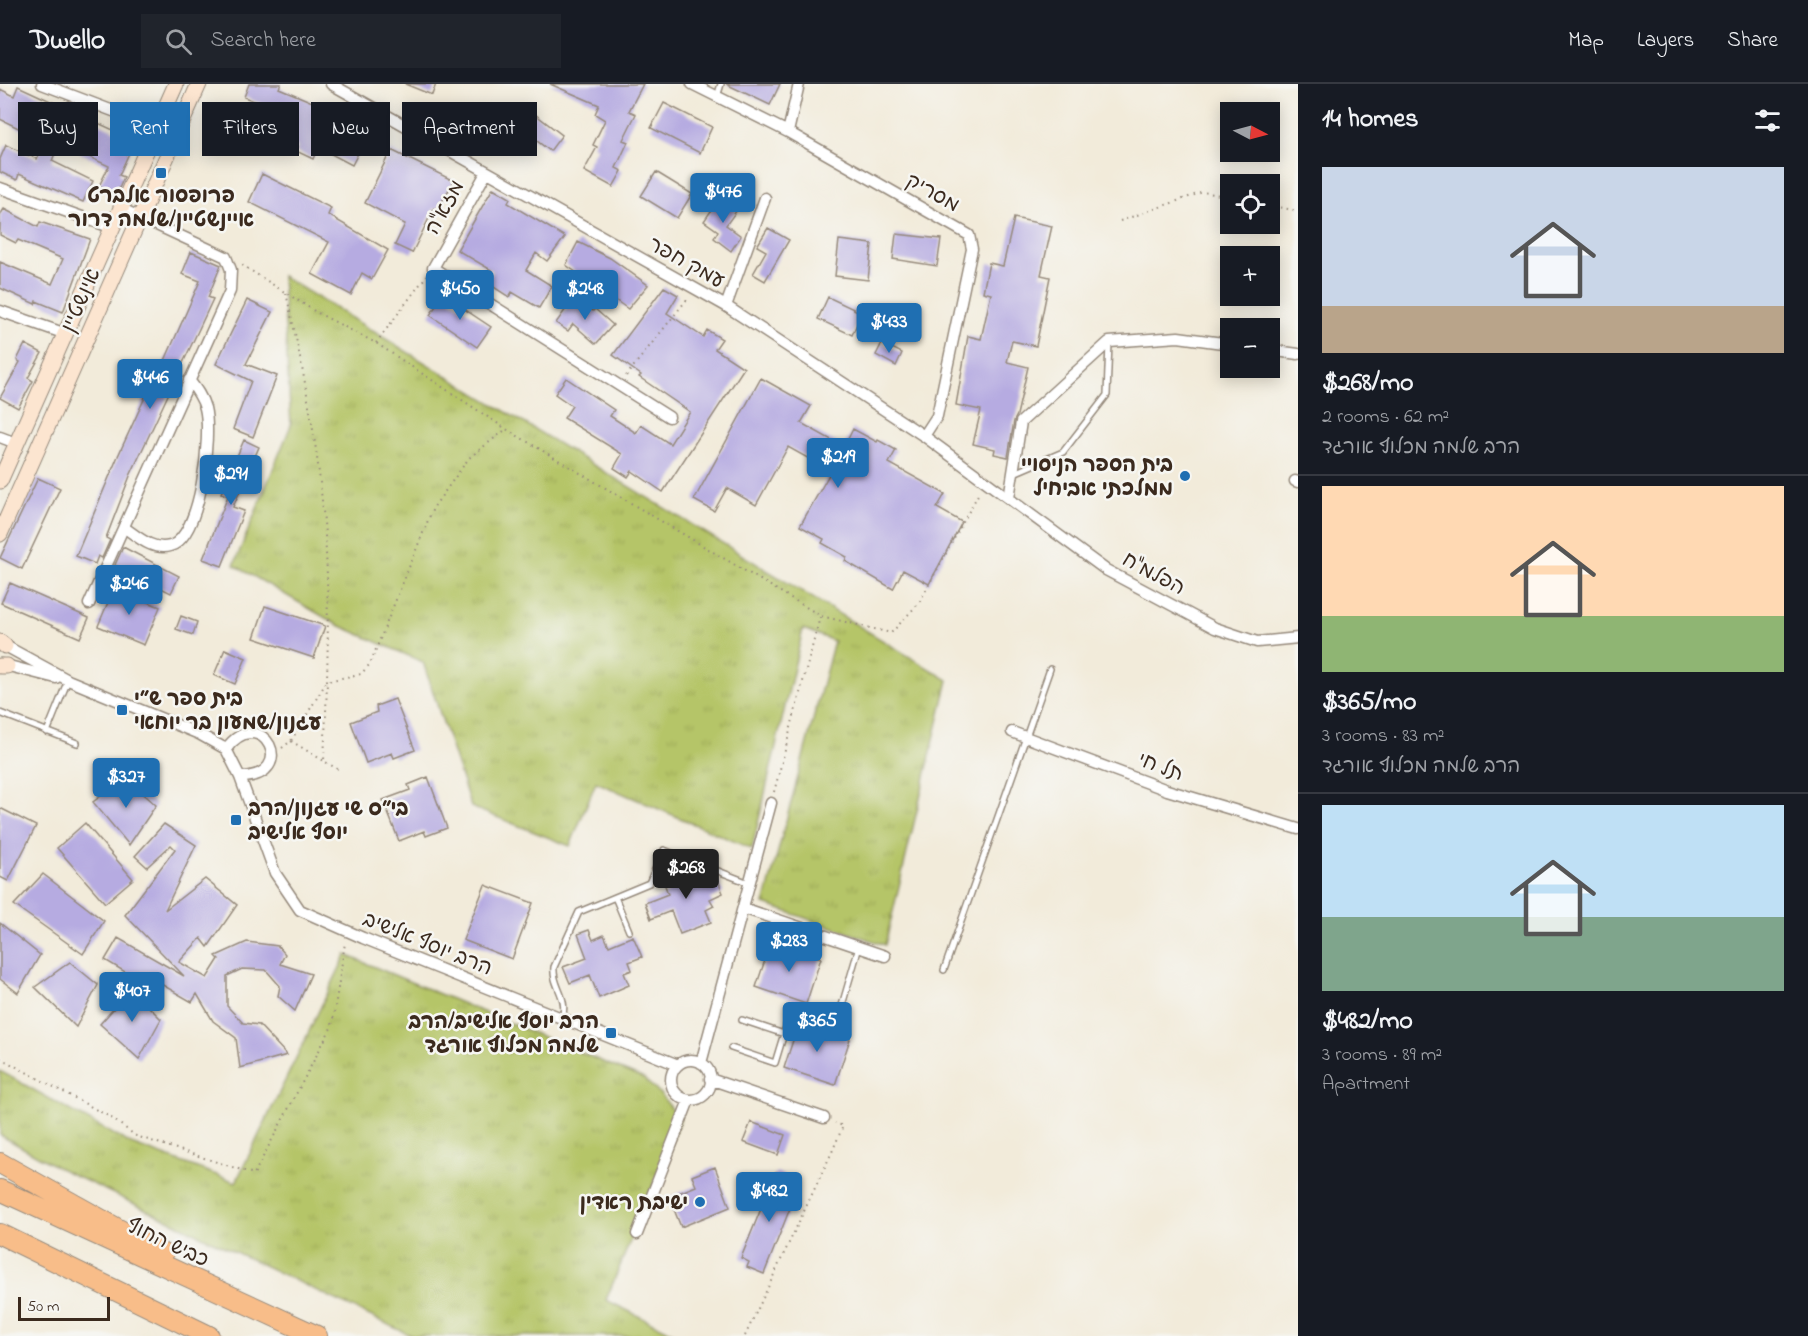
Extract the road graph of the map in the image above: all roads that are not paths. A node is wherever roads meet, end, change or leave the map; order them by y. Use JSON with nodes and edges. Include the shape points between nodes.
{"nodes":[{"id":1,"x":42,"y":84,"type":"edge"},
{"id":2,"x":176,"y":84,"type":"edge"},
{"id":3,"x":199,"y":84,"type":"edge"},
{"id":4,"x":330,"y":84,"type":"edge"},
{"id":5,"x":692,"y":84,"type":"edge"},
{"id":6,"x":721,"y":84,"type":"edge"},
{"id":7,"x":799,"y":84,"type":"edge"},
{"id":8,"x":717,"y":97,"type":"junction"},
{"id":9,"x":169,"y":102,"type":"edge"},
{"id":10,"x":110,"y":110,"type":"edge"},
{"id":11,"x":788,"y":132,"type":"junction"},
{"id":12,"x":146,"y":156,"type":"edge"},
{"id":13,"x":486,"y":173,"type":"junction"},
{"id":14,"x":0,"y":188,"type":"edge"},
{"id":15,"x":765,"y":198,"type":"dead end"},
{"id":16,"x":122,"y":209,"type":"junction"},
{"id":17,"x":140,"y":218,"type":"junction"},
{"id":18,"x":113,"y":228,"type":"junction"},
{"id":19,"x":726,"y":306,"type":"junction"},
{"id":20,"x":0,"y":311,"type":"edge"},
{"id":21,"x":66,"y":334,"type":"junction"},
{"id":22,"x":1109,"y":342,"type":"junction"},
{"id":23,"x":1220,"y":343,"type":"edge"},
{"id":24,"x":1280,"y":352,"type":"edge"},
{"id":25,"x":1298,"y":354,"type":"edge"},
{"id":26,"x":189,"y":380,"type":"junction"},
{"id":27,"x":669,"y":417,"type":"dead end"},
{"id":28,"x":924,"y":436,"type":"junction"},
{"id":29,"x":0,"y":437,"type":"edge"},
{"id":30,"x":16,"y":443,"type":"junction"},
{"id":31,"x":1012,"y":473,"type":"junction"},
{"id":32,"x":0,"y":481,"type":"edge"},
{"id":33,"x":1009,"y":498,"type":"junction"},
{"id":34,"x":125,"y":528,"type":"junction"},
{"id":35,"x":0,"y":534,"type":"edge"},
{"id":36,"x":89,"y":604,"type":"dead end"},
{"id":37,"x":1298,"y":638,"type":"edge"},
{"id":38,"x":2,"y":644,"type":"edge"},
{"id":39,"x":2,"y":665,"type":"edge"},
{"id":40,"x":1050,"y":669,"type":"dead end"},
{"id":41,"x":68,"y":680,"type":"junction"},
{"id":42,"x":0,"y":713,"type":"edge"},
{"id":43,"x":47,"y":732,"type":"junction"},
{"id":44,"x":1012,"y":732,"type":"dead end"},
{"id":45,"x":1026,"y":736,"type":"junction"},
{"id":46,"x":76,"y":743,"type":"dead end"},
{"id":47,"x":226,"y":749,"type":"junction"},
{"id":48,"x":240,"y":777,"type":"junction"},
{"id":49,"x":771,"y":803,"type":"road end"},
{"id":50,"x":1298,"y":829,"type":"edge"},
{"id":51,"x":749,"y":883,"type":"junction"},
{"id":52,"x":615,"y":897,"type":"junction"},
{"id":53,"x":743,"y":908,"type":"junction"},
{"id":54,"x":629,"y":931,"type":"dead end"},
{"id":55,"x":860,"y":947,"type":"junction"},
{"id":56,"x":885,"y":956,"type":"dead end"},
{"id":57,"x":944,"y":970,"type":"dead end"},
{"id":58,"x":562,"y":1019,"type":"junction"},
{"id":59,"x":742,"y":1020,"type":"dead end"},
{"id":60,"x":784,"y":1034,"type":"junction"},
{"id":61,"x":731,"y":1048,"type":"dead end"},
{"id":62,"x":701,"y":1063,"type":"junction"},
{"id":63,"x":678,"y":1065,"type":"junction"},
{"id":64,"x":710,"y":1079,"type":"junction"},
{"id":65,"x":689,"y":1100,"type":"junction"},
{"id":66,"x":824,"y":1118,"type":"road end"},
{"id":67,"x":0,"y":1163,"type":"edge"},
{"id":68,"x":0,"y":1190,"type":"edge"},
{"id":69,"x":0,"y":1234,"type":"edge"},
{"id":70,"x":637,"y":1234,"type":"dead end"},
{"id":71,"x":276,"y":1317,"type":"junction"},
{"id":72,"x":209,"y":1336,"type":"edge"},
{"id":73,"x":317,"y":1336,"type":"edge"}],
"edges":[{"from":1,"to":10,"type":"street"},
{"from":2,"to":9,"type":"main road","name":"אינשטיין"},
{"from":3,"to":17,"type":"main road","name":"אינשטיין"},
{"from":4,"to":13,"type":"street","name":"עמק חפר"},
{"from":5,"to":8,"type":"street","name":"מסריק"},
{"from":6,"to":8,"type":"lane"},
{"from":7,"to":11,"type":"street"},
{"from":8,"to":11,"type":"street","name":"מסריק"},
{"from":11,"to":28,"type":"street","name":"מסריק","via":[[969,235],[972,249],[937,416]]},
{"from":12,"to":16,"type":"main road","name":"אינשטיין"},
{"from":13,"to":19,"type":"street","name":"עמק חפר"},
{"from":13,"to":27,"type":"street","name":"מזא\"ה","via":[[433,268]]},
{"from":14,"to":18,"type":"street"},
{"from":15,"to":19,"type":"street"},
{"from":16,"to":17,"type":"street"},
{"from":16,"to":18,"type":"main road","name":"אינשטיין"},
{"from":17,"to":26,"type":"street","via":[[226,257],[231,270],[230,291]]},
{"from":17,"to":35,"type":"main road","name":"אינשטיין"},
{"from":18,"to":21,"type":"main road","name":"אינשטיין"},
{"from":19,"to":28,"type":"street","name":"עמק חפר"},
{"from":20,"to":21,"type":"street"},
{"from":21,"to":30,"type":"main road","name":"אינשטיין"},
{"from":22,"to":23,"type":"street","via":[[1178,337]]},
{"from":22,"to":31,"type":"street","via":[[1021,422]]},
{"from":22,"to":31,"type":"lane","via":[[1107,395],[1063,452]]},
{"from":24,"to":25,"type":"street"},
{"from":26,"to":34,"type":"street"},
{"from":26,"to":34,"type":"street","via":[[202,401],[207,428],[192,524],[184,539],[170,547],[147,544]]},
{"from":28,"to":33,"type":"street","name":"עמק חפר"},
{"from":29,"to":30,"type":"street"},
{"from":30,"to":32,"type":"main road","name":"אינשטיין"},
{"from":31,"to":33,"type":"street"},
{"from":33,"to":37,"type":"street","name":"הפלמ\"ח","via":[[1106,570],[1215,628],[1257,642]]},
{"from":34,"to":36,"type":"street"},
{"from":38,"to":41,"type":"street"},
{"from":39,"to":41,"type":"street"},
{"from":40,"to":45,"type":"lane"},
{"from":41,"to":43,"type":"lane"},
{"from":41,"to":47,"type":"street"},
{"from":42,"to":43,"type":"lane"},
{"from":43,"to":46,"type":"lane"},
{"from":44,"to":45,"type":"street","name":"תל חי"},
{"from":45,"to":50,"type":"street","name":"תל חי","via":[[1167,790]]},
{"from":45,"to":57,"type":"lane"},
{"from":47,"to":48,"type":"street"},
{"from":47,"to":48,"type":"street","via":[[236,737],[249,732],[268,741],[273,755],[271,763],[262,774]]},
{"from":48,"to":58,"type":"street","name":"הרב יוסף אלישיב","via":[[275,873],[300,910]]},
{"from":49,"to":51,"type":"street"},
{"from":51,"to":52,"type":"lane","via":[[664,850],[649,883]]},
{"from":51,"to":53,"type":"street"},
{"from":52,"to":54,"type":"lane"},
{"from":52,"to":58,"type":"lane","via":[[579,912],[554,967],[565,1002]]},
{"from":53,"to":55,"type":"street"},
{"from":53,"to":62,"type":"street"},
{"from":55,"to":56,"type":"street"},
{"from":55,"to":60,"type":"lane","via":[[838,1019],[810,1010],[789,1017]]},
{"from":58,"to":63,"type":"street","name":"הרב יוסף אלישיב"},
{"from":59,"to":60,"type":"lane"},
{"from":60,"to":61,"type":"lane","via":[[775,1063]]},
{"from":62,"to":63,"type":"street","via":[[689,1060]]},
{"from":62,"to":64,"type":"street"},
{"from":63,"to":65,"type":"street","via":[[671,1083],[677,1095]]},
{"from":64,"to":65,"type":"street","via":[[702,1096]]},
{"from":64,"to":66,"type":"street"},
{"from":65,"to":70,"type":"street"},
{"from":67,"to":71,"type":"highway"},
{"from":68,"to":71,"type":"highway","name":"כביש החוף"},
{"from":69,"to":72,"type":"highway"},
{"from":71,"to":73,"type":"highway","name":"כביש החוף"}]}
